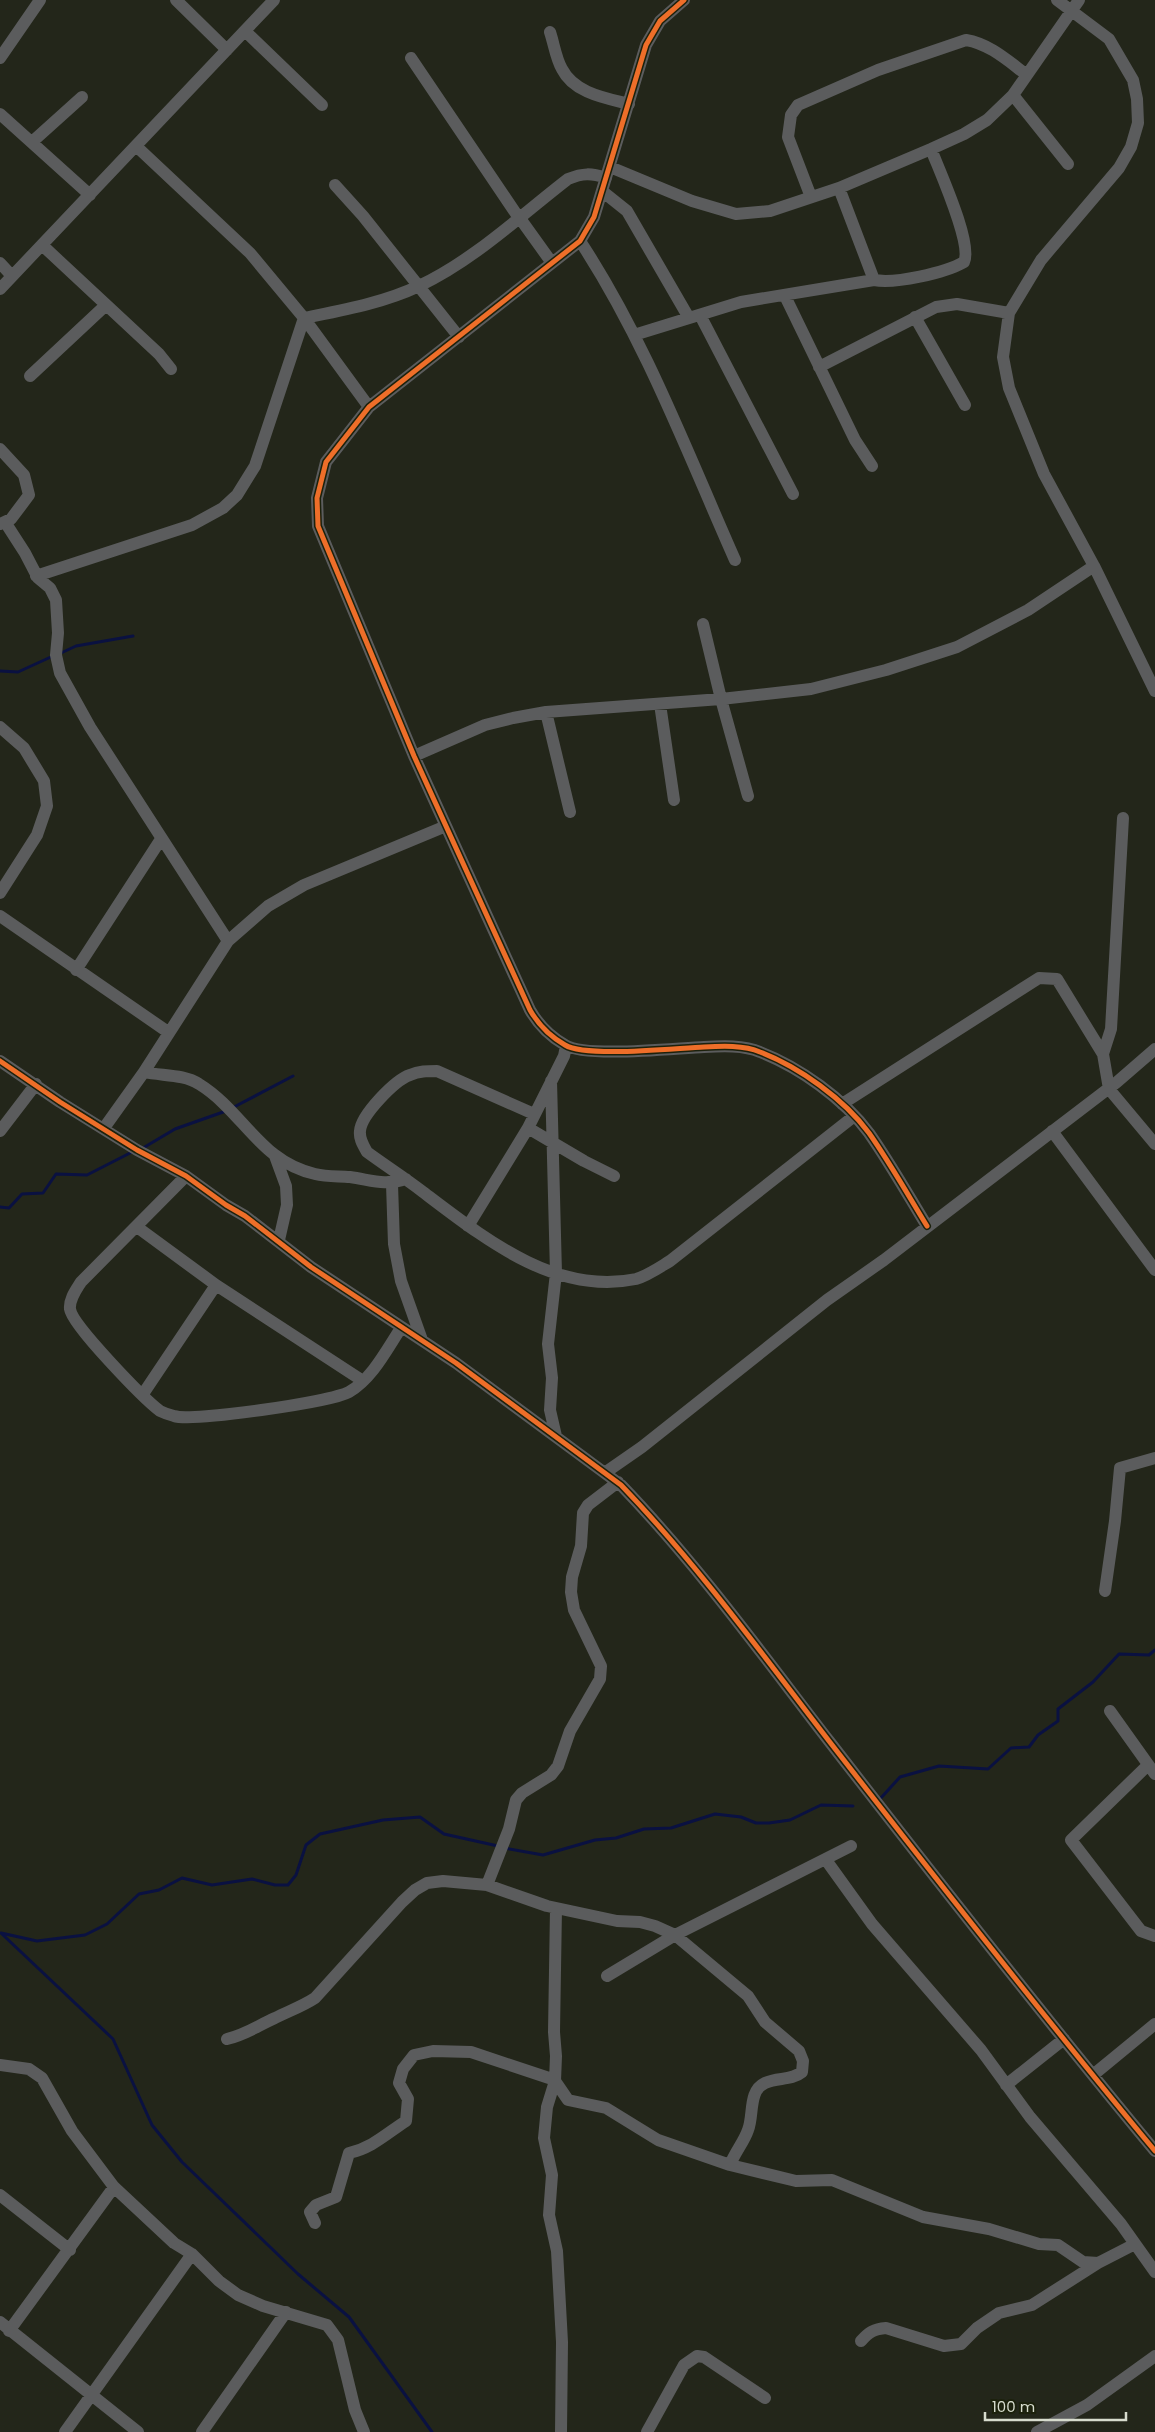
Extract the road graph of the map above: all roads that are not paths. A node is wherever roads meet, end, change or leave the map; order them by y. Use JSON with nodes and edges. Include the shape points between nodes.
{"nodes":[{"id":1,"x":40,"y":0,"type":"edge"},
{"id":2,"x":176,"y":0,"type":"edge"},
{"id":3,"x":274,"y":0,"type":"edge"},
{"id":4,"x":684,"y":0,"type":"edge"},
{"id":5,"x":1057,"y":0,"type":"edge"},
{"id":6,"x":1076,"y":5,"type":"edge"},
{"id":7,"x":245,"y":31,"type":"junction"},
{"id":8,"x":550,"y":32,"type":"dead end"},
{"id":9,"x":227,"y":50,"type":"junction"},
{"id":10,"x":0,"y":58,"type":"edge"},
{"id":11,"x":411,"y":58,"type":"dead end"},
{"id":12,"x":1027,"y":74,"type":"junction"},
{"id":13,"x":1013,"y":95,"type":"junction"},
{"id":14,"x":82,"y":97,"type":"dead end"},
{"id":15,"x":322,"y":104,"type":"dead end"},
{"id":16,"x":629,"y":104,"type":"junction"},
{"id":17,"x":0,"y":114,"type":"edge"},
{"id":18,"x":32,"y":142,"type":"junction"},
{"id":19,"x":136,"y":146,"type":"junction"},
{"id":20,"x":931,"y":149,"type":"junction"},
{"id":21,"x":1068,"y":164,"type":"dead end"},
{"id":22,"x":608,"y":172,"type":"junction"},
{"id":23,"x":335,"y":185,"type":"dead end"},
{"id":24,"x":839,"y":188,"type":"junction"},
{"id":25,"x":602,"y":191,"type":"junction"},
{"id":26,"x":90,"y":195,"type":"junction"},
{"id":27,"x":811,"y":197,"type":"junction"},
{"id":28,"x":519,"y":218,"type":"junction"},
{"id":29,"x":580,"y":241,"type":"junction"},
{"id":30,"x":42,"y":245,"type":"junction"},
{"id":31,"x":0,"y":263,"type":"edge"},
{"id":32,"x":552,"y":263,"type":"junction"},
{"id":33,"x":12,"y":276,"type":"junction"},
{"id":34,"x":874,"y":280,"type":"junction"},
{"id":35,"x":417,"y":287,"type":"junction"},
{"id":36,"x":0,"y":289,"type":"edge"},
{"id":37,"x":785,"y":296,"type":"junction"},
{"id":38,"x":106,"y":305,"type":"junction"},
{"id":39,"x":1009,"y":314,"type":"junction"},
{"id":40,"x":694,"y":316,"type":"junction"},
{"id":41,"x":915,"y":317,"type":"junction"},
{"id":42,"x":304,"y":318,"type":"junction"},
{"id":43,"x":634,"y":335,"type":"junction"},
{"id":44,"x":459,"y":338,"type":"junction"},
{"id":45,"x":819,"y":367,"type":"junction"},
{"id":46,"x":171,"y":368,"type":"dead end"},
{"id":47,"x":30,"y":376,"type":"dead end"},
{"id":48,"x":965,"y":405,"type":"dead end"},
{"id":49,"x":369,"y":407,"type":"junction"},
{"id":50,"x":0,"y":450,"type":"edge"},
{"id":51,"x":872,"y":466,"type":"dead end"},
{"id":52,"x":793,"y":494,"type":"dead end"},
{"id":53,"x":2,"y":523,"type":"edge"},
{"id":54,"x":735,"y":560,"type":"dead end"},
{"id":55,"x":1094,"y":566,"type":"junction"},
{"id":56,"x":36,"y":576,"type":"junction"},
{"id":57,"x":703,"y":624,"type":"dead end"},
{"id":58,"x":1155,"y":691,"type":"edge"},
{"id":59,"x":721,"y":699,"type":"junction"},
{"id":60,"x":660,"y":704,"type":"junction"},
{"id":61,"x":546,"y":712,"type":"junction"},
{"id":62,"x":0,"y":727,"type":"edge"},
{"id":63,"x":414,"y":756,"type":"junction"},
{"id":64,"x":748,"y":796,"type":"dead end"},
{"id":65,"x":674,"y":800,"type":"dead end"},
{"id":66,"x":570,"y":812,"type":"dead end"},
{"id":67,"x":1123,"y":818,"type":"dead end"},
{"id":68,"x":446,"y":826,"type":"junction"},
{"id":69,"x":162,"y":839,"type":"junction"},
{"id":70,"x":0,"y":893,"type":"edge"},
{"id":71,"x":0,"y":916,"type":"edge"},
{"id":72,"x":228,"y":941,"type":"junction"},
{"id":73,"x":76,"y":970,"type":"junction"},
{"id":74,"x":168,"y":1032,"type":"junction"},
{"id":75,"x":566,"y":1046,"type":"junction"},
{"id":76,"x":1155,"y":1049,"type":"edge"},
{"id":77,"x":1103,"y":1054,"type":"junction"},
{"id":78,"x":0,"y":1061,"type":"edge"},
{"id":79,"x":144,"y":1072,"type":"junction"},
{"id":80,"x":551,"y":1081,"type":"junction"},
{"id":81,"x":36,"y":1084,"type":"junction"},
{"id":82,"x":1109,"y":1089,"type":"junction"},
{"id":83,"x":842,"y":1104,"type":"junction"},
{"id":84,"x":534,"y":1114,"type":"junction"},
{"id":85,"x":853,"y":1117,"type":"junction"},
{"id":86,"x":104,"y":1128,"type":"junction"},
{"id":87,"x":528,"y":1128,"type":"junction"},
{"id":88,"x":0,"y":1131,"type":"edge"},
{"id":89,"x":1052,"y":1131,"type":"junction"},
{"id":90,"x":552,"y":1142,"type":"junction"},
{"id":91,"x":1155,"y":1144,"type":"edge"},
{"id":92,"x":275,"y":1156,"type":"junction"},
{"id":93,"x":186,"y":1176,"type":"junction"},
{"id":94,"x":614,"y":1176,"type":"dead end"},
{"id":95,"x":406,"y":1180,"type":"junction"},
{"id":96,"x":392,"y":1184,"type":"junction"},
{"id":97,"x":468,"y":1226,"type":"junction"},
{"id":98,"x":927,"y":1226,"type":"junction"},
{"id":99,"x":137,"y":1227,"type":"junction"},
{"id":100,"x":279,"y":1240,"type":"junction"},
{"id":101,"x":1155,"y":1270,"type":"edge"},
{"id":102,"x":556,"y":1273,"type":"junction"},
{"id":103,"x":216,"y":1285,"type":"junction"},
{"id":104,"x":401,"y":1328,"type":"junction"},
{"id":105,"x":422,"y":1340,"type":"junction"},
{"id":106,"x":363,"y":1381,"type":"junction"},
{"id":107,"x":143,"y":1394,"type":"junction"},
{"id":108,"x":556,"y":1436,"type":"junction"},
{"id":109,"x":1155,"y":1458,"type":"edge"},
{"id":110,"x":606,"y":1472,"type":"junction"},
{"id":111,"x":618,"y":1482,"type":"junction"},
{"id":112,"x":1105,"y":1591,"type":"dead end"},
{"id":113,"x":1110,"y":1711,"type":"dead end"},
{"id":114,"x":1152,"y":1770,"type":"edge"},
{"id":115,"x":851,"y":1846,"type":"dead end"},
{"id":116,"x":826,"y":1860,"type":"junction"},
{"id":117,"x":487,"y":1885,"type":"junction"},
{"id":118,"x":556,"y":1908,"type":"junction"},
{"id":119,"x":675,"y":1935,"type":"junction"},
{"id":120,"x":1155,"y":1936,"type":"edge"},
{"id":121,"x":607,"y":1976,"type":"dead end"},
{"id":122,"x":1155,"y":2024,"type":"edge"},
{"id":123,"x":227,"y":2039,"type":"dead end"},
{"id":124,"x":1064,"y":2039,"type":"junction"},
{"id":125,"x":0,"y":2065,"type":"edge"},
{"id":126,"x":1093,"y":2075,"type":"junction"},
{"id":127,"x":555,"y":2081,"type":"junction"},
{"id":128,"x":1006,"y":2085,"type":"junction"},
{"id":129,"x":1155,"y":2151,"type":"edge"},
{"id":130,"x":730,"y":2165,"type":"junction"},
{"id":131,"x":114,"y":2187,"type":"junction"},
{"id":132,"x":0,"y":2195,"type":"edge"},
{"id":133,"x":315,"y":2223,"type":"dead end"},
{"id":134,"x":1135,"y":2244,"type":"junction"},
{"id":135,"x":70,"y":2250,"type":"junction"},
{"id":136,"x":192,"y":2254,"type":"junction"},
{"id":137,"x":1098,"y":2263,"type":"junction"},
{"id":138,"x":1155,"y":2272,"type":"edge"},
{"id":139,"x":286,"y":2312,"type":"junction"},
{"id":140,"x":5,"y":2327,"type":"edge"},
{"id":141,"x":861,"y":2341,"type":"dead end"},
{"id":142,"x":1155,"y":2356,"type":"edge"},
{"id":143,"x":93,"y":2395,"type":"junction"},
{"id":144,"x":764,"y":2398,"type":"dead end"},
{"id":145,"x":64,"y":2432,"type":"edge"},
{"id":146,"x":138,"y":2432,"type":"edge"},
{"id":147,"x":202,"y":2432,"type":"edge"},
{"id":148,"x":364,"y":2432,"type":"edge"},
{"id":149,"x":561,"y":2432,"type":"edge"},
{"id":150,"x":647,"y":2432,"type":"edge"},
{"id":151,"x":1037,"y":2432,"type":"edge"}],
"edges":[{"from":1,"to":10,"type":"street"},
{"from":2,"to":9,"type":"street"},
{"from":3,"to":7,"type":"street"},
{"from":4,"to":16,"type":"street","via":[[660,21],[646,45]]},
{"from":5,"to":6,"type":"street"},
{"from":6,"to":12,"type":"street"},
{"from":6,"to":39,"type":"street","via":[[1109,39],[1133,80],[1138,123],[1119,168],[1041,260]]},
{"from":7,"to":9,"type":"street"},
{"from":7,"to":15,"type":"street"},
{"from":8,"to":16,"type":"street","via":[[561,68],[569,80],[599,96]]},
{"from":9,"to":19,"type":"street"},
{"from":11,"to":28,"type":"street"},
{"from":12,"to":13,"type":"street"},
{"from":12,"to":27,"type":"street","via":[[991,48],[966,40],[878,70],[798,105],[791,115],[788,137]]},
{"from":13,"to":20,"type":"street","via":[[987,120]]},
{"from":13,"to":21,"type":"street"},
{"from":14,"to":18,"type":"street"},
{"from":16,"to":22,"type":"street"},
{"from":17,"to":18,"type":"street"},
{"from":18,"to":26,"type":"street"},
{"from":19,"to":26,"type":"street"},
{"from":19,"to":42,"type":"street","via":[[250,253]]},
{"from":20,"to":24,"type":"street"},
{"from":20,"to":34,"type":"street","via":[[958,219],[966,256],[964,262],[920,276]]},
{"from":22,"to":25,"type":"street"},
{"from":22,"to":27,"type":"street","via":[[736,214],[770,211]]},
{"from":22,"to":28,"type":"street","via":[[580,174],[568,179]]},
{"from":23,"to":35,"type":"street"},
{"from":24,"to":27,"type":"street"},
{"from":24,"to":34,"type":"street"},
{"from":25,"to":29,"type":"street","via":[[594,216]]},
{"from":25,"to":40,"type":"street","via":[[627,211]]},
{"from":26,"to":30,"type":"street"},
{"from":28,"to":32,"type":"street"},
{"from":28,"to":35,"type":"street","via":[[487,244]]},
{"from":29,"to":32,"type":"street"},
{"from":29,"to":43,"type":"street"},
{"from":30,"to":33,"type":"street"},
{"from":30,"to":38,"type":"street"},
{"from":31,"to":33,"type":"street"},
{"from":32,"to":44,"type":"street"},
{"from":33,"to":36,"type":"street"},
{"from":34,"to":37,"type":"street","via":[[792,292]]},
{"from":35,"to":42,"type":"street","via":[[356,308]]},
{"from":35,"to":44,"type":"street"},
{"from":37,"to":40,"type":"street","via":[[741,302]]},
{"from":37,"to":45,"type":"street"},
{"from":38,"to":46,"type":"street"},
{"from":38,"to":47,"type":"street"},
{"from":39,"to":41,"type":"street","via":[[957,304],[936,307]]},
{"from":39,"to":55,"type":"street","via":[[1003,357],[1009,388],[1044,474]]},
{"from":40,"to":43,"type":"street"},
{"from":40,"to":52,"type":"street"},
{"from":41,"to":45,"type":"street"},
{"from":41,"to":48,"type":"street"},
{"from":42,"to":49,"type":"street"},
{"from":42,"to":56,"type":"street","via":[[255,466],[237,495],[223,508],[192,525]]},
{"from":43,"to":54,"type":"street"},
{"from":44,"to":49,"type":"street"},
{"from":45,"to":51,"type":"street","via":[[855,440]]},
{"from":49,"to":63,"type":"street","via":[[326,462],[317,498],[318,526]]},
{"from":50,"to":53,"type":"street","via":[[24,475],[29,495],[19,512]]},
{"from":53,"to":56,"type":"street","via":[[25,553]]},
{"from":55,"to":58,"type":"street"},
{"from":55,"to":59,"type":"street","via":[[1028,610],[957,646],[886,670],[811,689]]},
{"from":56,"to":69,"type":"street","via":[[50,588],[56,600],[56,655],[60,674]]},
{"from":57,"to":59,"type":"street"},
{"from":59,"to":60,"type":"street"},
{"from":59,"to":64,"type":"street"},
{"from":60,"to":61,"type":"street"},
{"from":60,"to":65,"type":"street"},
{"from":61,"to":63,"type":"street","via":[[485,725]]},
{"from":61,"to":66,"type":"street"},
{"from":62,"to":70,"type":"street","via":[[24,748],[44,781],[47,806],[37,835]]},
{"from":63,"to":68,"type":"street"},
{"from":67,"to":77,"type":"street","via":[[1111,1029]]},
{"from":68,"to":72,"type":"street","via":[[304,885],[268,906]]},
{"from":68,"to":75,"type":"street","via":[[530,1010],[538,1023]]},
{"from":69,"to":72,"type":"street"},
{"from":69,"to":73,"type":"street"},
{"from":71,"to":73,"type":"street"},
{"from":72,"to":74,"type":"street"},
{"from":73,"to":74,"type":"street"},
{"from":74,"to":79,"type":"street"},
{"from":75,"to":80,"type":"street"},
{"from":75,"to":83,"type":"street","via":[[602,1052],[723,1046],[759,1051],[795,1069]]},
{"from":76,"to":82,"type":"street"},
{"from":77,"to":82,"type":"street"},
{"from":77,"to":83,"type":"street","via":[[1057,979],[1039,978]]},
{"from":78,"to":81,"type":"street"},
{"from":79,"to":86,"type":"street"},
{"from":79,"to":92,"type":"street","via":[[187,1078],[198,1083]]},
{"from":80,"to":84,"type":"street"},
{"from":80,"to":90,"type":"street"},
{"from":81,"to":86,"type":"street"},
{"from":81,"to":88,"type":"street"},
{"from":82,"to":89,"type":"street"},
{"from":82,"to":91,"type":"street"},
{"from":83,"to":85,"type":"street"},
{"from":84,"to":87,"type":"street"},
{"from":84,"to":95,"type":"street","via":[[436,1071],[408,1075],[380,1099],[359,1129],[360,1141],[367,1152]]},
{"from":85,"to":98,"type":"street","via":[[868,1131]]},
{"from":85,"to":102,"type":"street","via":[[670,1261],[638,1278],[595,1281]]},
{"from":86,"to":93,"type":"street"},
{"from":87,"to":90,"type":"street"},
{"from":87,"to":97,"type":"street"},
{"from":89,"to":98,"type":"street"},
{"from":89,"to":101,"type":"street"},
{"from":90,"to":94,"type":"street"},
{"from":90,"to":102,"type":"street"},
{"from":92,"to":96,"type":"street","via":[[315,1174]]},
{"from":92,"to":100,"type":"street","via":[[286,1186],[287,1205]]},
{"from":93,"to":99,"type":"street"},
{"from":93,"to":100,"type":"street"},
{"from":95,"to":96,"type":"street"},
{"from":95,"to":97,"type":"street"},
{"from":96,"to":105,"type":"street","via":[[394,1244],[401,1281]]},
{"from":97,"to":102,"type":"street","via":[[505,1250]]},
{"from":98,"to":110,"type":"street"},
{"from":99,"to":103,"type":"street"},
{"from":99,"to":107,"type":"street","via":[[81,1282],[72,1296],[70,1309],[87,1335]]},
{"from":100,"to":104,"type":"street","via":[[311,1267]]},
{"from":102,"to":108,"type":"street","via":[[548,1344],[552,1378],[550,1410]]},
{"from":103,"to":106,"type":"street"},
{"from":103,"to":107,"type":"street"},
{"from":104,"to":105,"type":"street"},
{"from":104,"to":106,"type":"street"},
{"from":105,"to":108,"type":"street"},
{"from":106,"to":107,"type":"street","via":[[349,1392],[317,1402],[195,1417],[177,1417],[161,1412]]},
{"from":108,"to":110,"type":"street"},
{"from":109,"to":112,"type":"street","via":[[1120,1468]]},
{"from":110,"to":111,"type":"street"},
{"from":111,"to":117,"type":"street","via":[[588,1505],[583,1513],[581,1546],[572,1577],[574,1610],[601,1666],[600,1679],[570,1731],[558,1766],[551,1775],[516,1800],[509,1829]]},
{"from":111,"to":124,"type":"street","via":[[645,1509],[707,1584]]},
{"from":113,"to":114,"type":"street"},
{"from":114,"to":120,"type":"street","via":[[1071,1840],[1141,1931]]},
{"from":115,"to":116,"type":"street"},
{"from":116,"to":119,"type":"street"},
{"from":116,"to":128,"type":"street","via":[[872,1924],[941,2002]]},
{"from":117,"to":118,"type":"street"},
{"from":117,"to":123,"type":"street","via":[[443,1881],[427,1883],[415,1890],[315,1998],[248,2033]]},
{"from":118,"to":119,"type":"street","via":[[617,1921],[640,1922]]},
{"from":118,"to":127,"type":"street"},
{"from":119,"to":121,"type":"street"},
{"from":119,"to":130,"type":"street","via":[[748,1996],[766,2022],[798,2051],[803,2061],[802,2072],[794,2079],[765,2083],[758,2088],[748,2131]]},
{"from":122,"to":126,"type":"street"},
{"from":124,"to":126,"type":"street"},
{"from":124,"to":128,"type":"street"},
{"from":125,"to":131,"type":"street","via":[[29,2069],[42,2078],[72,2132]]},
{"from":126,"to":129,"type":"street"},
{"from":127,"to":130,"type":"street","via":[[568,2100],[606,2108],[658,2140]]},
{"from":127,"to":133,"type":"street","via":[[471,2052],[433,2051],[414,2055],[403,2069],[399,2083],[408,2099],[406,2121],[373,2145],[349,2153],[336,2196],[316,2205],[310,2212]]},
{"from":127,"to":149,"type":"street","via":[[544,2138],[552,2175],[549,2215],[557,2251],[562,2342]]},
{"from":128,"to":134,"type":"street"},
{"from":130,"to":137,"type":"street","via":[[796,2181],[832,2180],[909,2213],[989,2228],[1039,2244],[1058,2245],[1083,2262]]},
{"from":131,"to":135,"type":"street"},
{"from":131,"to":136,"type":"street","via":[[174,2243]]},
{"from":132,"to":135,"type":"street"},
{"from":134,"to":137,"type":"street"},
{"from":134,"to":138,"type":"street"},
{"from":135,"to":140,"type":"street"},
{"from":136,"to":139,"type":"street","via":[[219,2282],[238,2295]]},
{"from":136,"to":143,"type":"street"},
{"from":137,"to":141,"type":"street","via":[[1032,2305],[999,2313],[960,2344],[944,2346],[886,2328],[876,2328]]},
{"from":139,"to":147,"type":"street"},
{"from":139,"to":148,"type":"street","via":[[317,2320],[332,2330],[338,2340],[354,2410]]},
{"from":140,"to":143,"type":"street"},
{"from":142,"to":151,"type":"street","via":[[1087,2404]]},
{"from":143,"to":145,"type":"street"},
{"from":143,"to":146,"type":"street"},
{"from":144,"to":150,"type":"street","via":[[704,2357],[697,2356],[684,2366]]}]}
